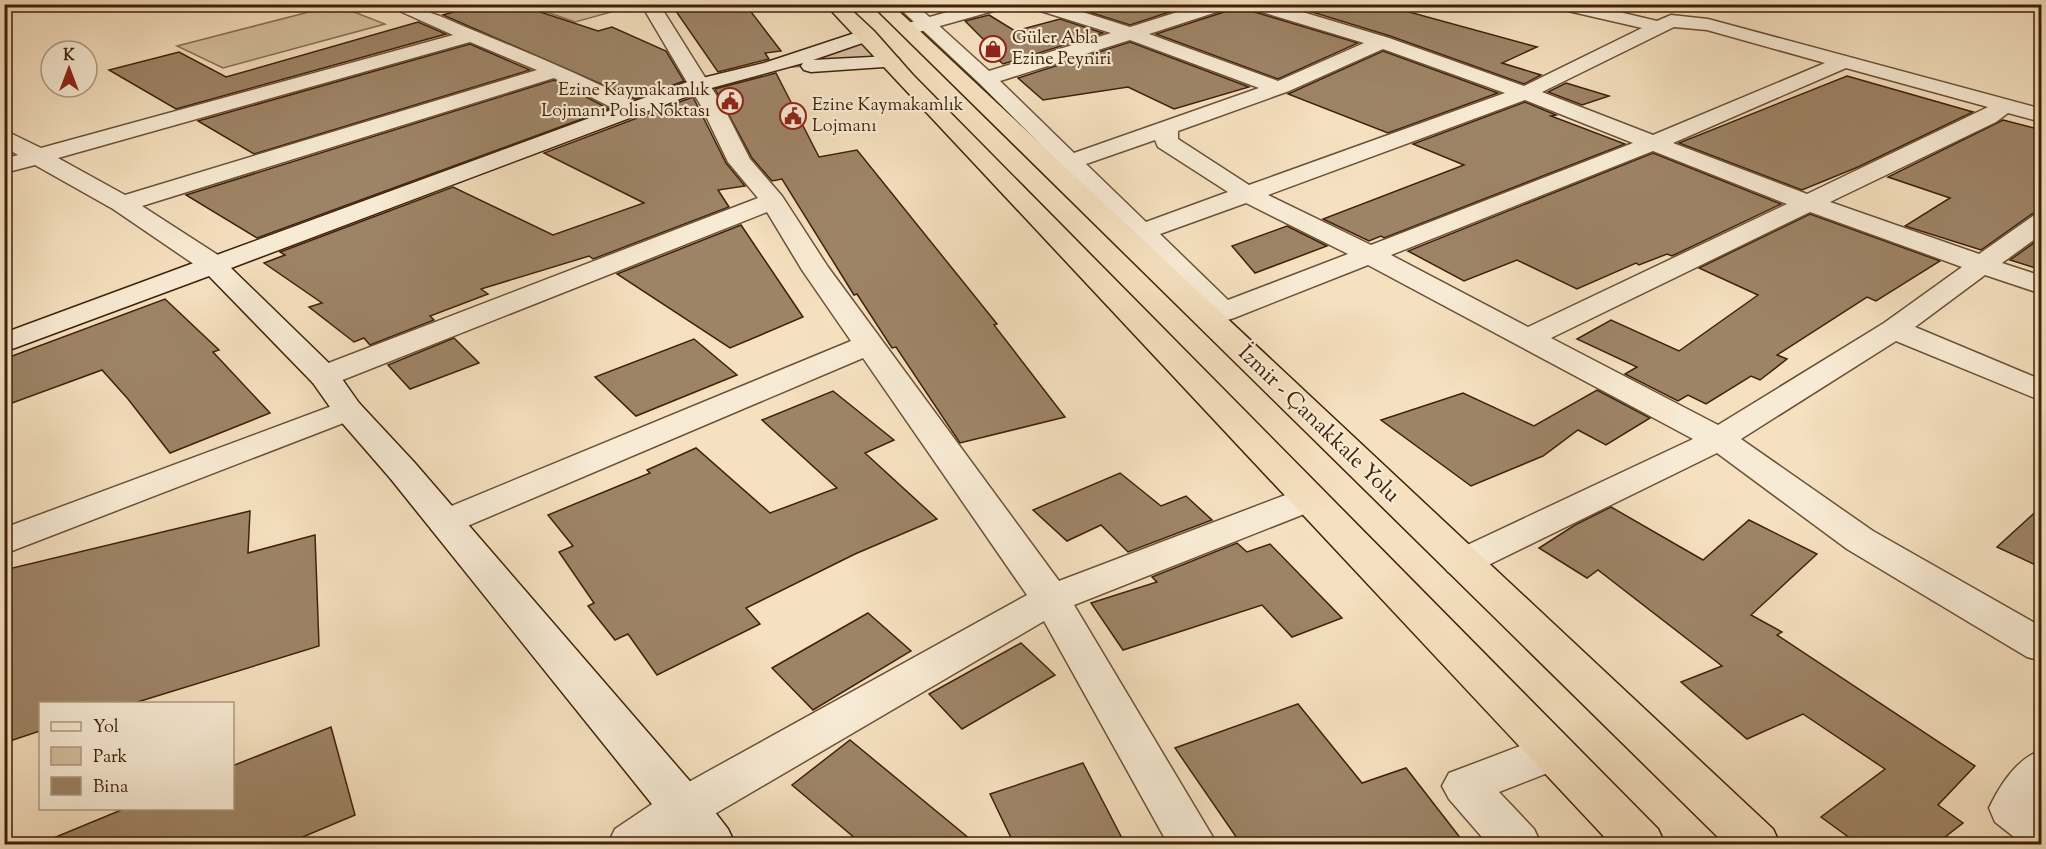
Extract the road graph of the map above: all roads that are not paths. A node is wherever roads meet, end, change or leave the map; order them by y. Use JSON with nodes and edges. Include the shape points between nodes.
{"nodes":[{"id":1,"x":393,"y":4,"type":"edge"},
{"id":2,"x":650,"y":4,"type":"edge"},
{"id":3,"x":834,"y":4,"type":"edge"},
{"id":4,"x":880,"y":4,"type":"edge"},
{"id":5,"x":998,"y":4,"type":"edge"},
{"id":6,"x":1037,"y":4,"type":"edge"},
{"id":7,"x":1223,"y":4,"type":"edge"},
{"id":8,"x":1255,"y":4,"type":"edge"},
{"id":9,"x":1561,"y":4,"type":"edge"},
{"id":10,"x":912,"y":19,"type":"edge"},
{"id":11,"x":1656,"y":27,"type":"junction"},
{"id":12,"x":1132,"y":34,"type":"junction"},
{"id":13,"x":867,"y":35,"type":"junction"},
{"id":14,"x":472,"y":36,"type":"junction"},
{"id":15,"x":1382,"y":42,"type":"junction"},
{"id":16,"x":891,"y":62,"type":"junction"},
{"id":17,"x":1843,"y":62,"type":"junction"},
{"id":18,"x":770,"y":68,"type":"junction"},
{"id":19,"x":555,"y":71,"type":"junction"},
{"id":20,"x":986,"y":80,"type":"junction"},
{"id":21,"x":697,"y":85,"type":"junction"},
{"id":22,"x":1277,"y":88,"type":"junction"},
{"id":23,"x":1525,"y":93,"type":"junction"},
{"id":24,"x":2005,"y":105,"type":"junction"},
{"id":25,"x":632,"y":110,"type":"junction"},
{"id":26,"x":2042,"y":116,"type":"edge"},
{"id":27,"x":1167,"y":127,"type":"junction"},
{"id":28,"x":4,"y":137,"type":"edge"},
{"id":29,"x":1653,"y":143,"type":"junction"},
{"id":30,"x":38,"y":157,"type":"junction"},
{"id":31,"x":1070,"y":162,"type":"junction"},
{"id":32,"x":4,"y":166,"type":"edge"},
{"id":33,"x":1247,"y":194,"type":"junction"},
{"id":34,"x":773,"y":201,"type":"junction"},
{"id":35,"x":122,"y":204,"type":"junction"},
{"id":36,"x":1810,"y":204,"type":"junction"},
{"id":37,"x":2042,"y":221,"type":"edge"},
{"id":38,"x":1142,"y":232,"type":"junction"},
{"id":39,"x":1367,"y":255,"type":"junction"},
{"id":40,"x":211,"y":263,"type":"junction"},
{"id":41,"x":1982,"y":264,"type":"junction"},
{"id":42,"x":2042,"y":286,"type":"edge"},
{"id":43,"x":1893,"y":329,"type":"junction"},
{"id":44,"x":1528,"y":338,"type":"junction"},
{"id":45,"x":4,"y":343,"type":"edge"},
{"id":46,"x":869,"y":344,"type":"junction"},
{"id":47,"x":324,"y":376,"type":"junction"},
{"id":48,"x":2042,"y":392,"type":"edge"},
{"id":49,"x":348,"y":410,"type":"junction"},
{"id":50,"x":1719,"y":439,"type":"junction"},
{"id":51,"x":1309,"y":499,"type":"junction"},
{"id":52,"x":445,"y":522,"type":"junction"},
{"id":53,"x":4,"y":542,"type":"edge"},
{"id":54,"x":1461,"y":563,"type":"junction"},
{"id":55,"x":1051,"y":599,"type":"junction"},
{"id":56,"x":2042,"y":646,"type":"edge"},
{"id":57,"x":1552,"y":752,"type":"junction"},
{"id":58,"x":2042,"y":768,"type":"edge"},
{"id":59,"x":684,"y":808,"type":"junction"},
{"id":60,"x":2042,"y":832,"type":"edge"},
{"id":61,"x":632,"y":844,"type":"edge"},
{"id":62,"x":711,"y":844,"type":"edge"},
{"id":63,"x":1193,"y":844,"type":"edge"},
{"id":64,"x":1517,"y":844,"type":"edge"},
{"id":65,"x":1641,"y":844,"type":"edge"},
{"id":66,"x":1756,"y":844,"type":"edge"}],
"edges":[{"from":1,"to":14,"type":"street"},
{"from":2,"to":21,"type":"street"},
{"from":3,"to":13,"type":"highway"},
{"from":4,"to":10,"type":"highway","name":"İzmir - Çanakkale Yolu"},
{"from":5,"to":10,"type":"street"},
{"from":6,"to":12,"type":"street"},
{"from":7,"to":12,"type":"street"},
{"from":8,"to":15,"type":"street"},
{"from":9,"to":11,"type":"street"},
{"from":10,"to":20,"type":"street"},
{"from":10,"to":54,"type":"highway","name":"İzmir - Çanakkale Yolu"},
{"from":11,"to":17,"type":"street","via":[[1671,21],[1708,25]]},
{"from":11,"to":23,"type":"street"},
{"from":12,"to":20,"type":"street"},
{"from":12,"to":22,"type":"street"},
{"from":13,"to":16,"type":"highway"},
{"from":13,"to":18,"type":"street"},
{"from":14,"to":19,"type":"street"},
{"from":14,"to":30,"type":"street"},
{"from":15,"to":22,"type":"street"},
{"from":15,"to":23,"type":"street"},
{"from":16,"to":18,"type":"street"},
{"from":16,"to":51,"type":"highway"},
{"from":17,"to":24,"type":"street"},
{"from":17,"to":29,"type":"street"},
{"from":18,"to":21,"type":"street"},
{"from":19,"to":25,"type":"street"},
{"from":19,"to":35,"type":"street"},
{"from":20,"to":31,"type":"street"},
{"from":21,"to":25,"type":"street"},
{"from":21,"to":34,"type":"street","via":[[740,162]]},
{"from":22,"to":27,"type":"street"},
{"from":23,"to":29,"type":"street"},
{"from":23,"to":33,"type":"street"},
{"from":24,"to":26,"type":"street"},
{"from":24,"to":36,"type":"street","via":[[1988,117]]},
{"from":25,"to":40,"type":"street"},
{"from":27,"to":31,"type":"street"},
{"from":27,"to":33,"type":"street","via":[[1166,142]]},
{"from":28,"to":30,"type":"street"},
{"from":29,"to":36,"type":"street"},
{"from":29,"to":39,"type":"street"},
{"from":30,"to":32,"type":"street"},
{"from":30,"to":35,"type":"street"},
{"from":31,"to":38,"type":"street"},
{"from":33,"to":38,"type":"street"},
{"from":33,"to":39,"type":"street"},
{"from":34,"to":46,"type":"street"},
{"from":34,"to":47,"type":"street"},
{"from":35,"to":40,"type":"street"},
{"from":36,"to":41,"type":"street"},
{"from":36,"to":44,"type":"street"},
{"from":37,"to":41,"type":"street"},
{"from":38,"to":39,"type":"street","via":[[1224,312]]},
{"from":39,"to":44,"type":"street"},
{"from":40,"to":45,"type":"street"},
{"from":40,"to":47,"type":"street"},
{"from":41,"to":42,"type":"street"},
{"from":41,"to":43,"type":"street"},
{"from":43,"to":48,"type":"street"},
{"from":43,"to":50,"type":"street"},
{"from":44,"to":50,"type":"street"},
{"from":46,"to":52,"type":"street"},
{"from":46,"to":55,"type":"street"},
{"from":47,"to":49,"type":"street"},
{"from":49,"to":52,"type":"street"},
{"from":49,"to":53,"type":"street"},
{"from":50,"to":54,"type":"street"},
{"from":50,"to":56,"type":"street","via":[[1860,540]]},
{"from":51,"to":55,"type":"street"},
{"from":51,"to":57,"type":"highway"},
{"from":52,"to":59,"type":"street"},
{"from":54,"to":66,"type":"highway","name":"İzmir - Çanakkale Yolu"},
{"from":55,"to":59,"type":"street"},
{"from":55,"to":63,"type":"street"},
{"from":57,"to":64,"type":"street","via":[[1465,786]]},
{"from":57,"to":65,"type":"highway"},
{"from":58,"to":60,"type":"street","via":[[2012,808]]},
{"from":59,"to":61,"type":"street"},
{"from":59,"to":62,"type":"street"}]}
